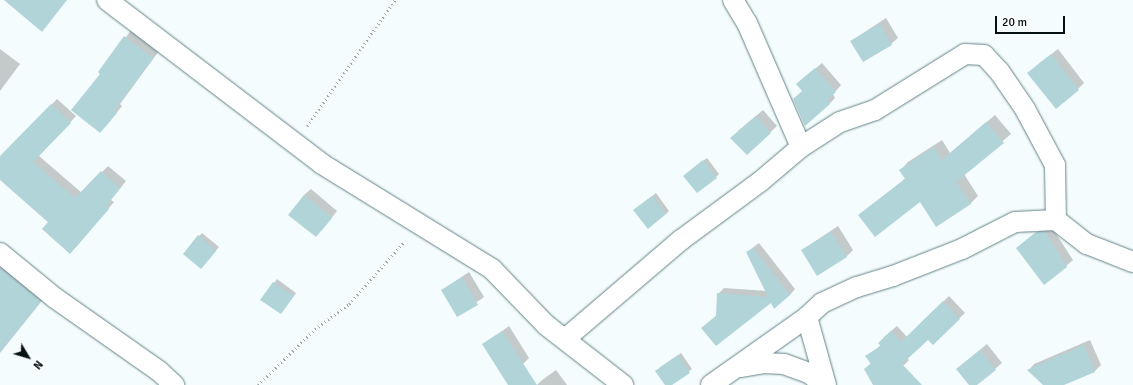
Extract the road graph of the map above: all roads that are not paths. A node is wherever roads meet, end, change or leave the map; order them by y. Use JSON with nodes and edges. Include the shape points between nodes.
{"nodes":[{"id":1,"x":107,"y":0,"type":"edge"},
{"id":2,"x":733,"y":0,"type":"edge"},
{"id":3,"x":801,"y":147,"type":"junction"},
{"id":4,"x":1056,"y":220,"type":"junction"},
{"id":5,"x":0,"y":253,"type":"edge"},
{"id":6,"x":1133,"y":262,"type":"edge"},
{"id":7,"x":807,"y":317,"type":"junction"},
{"id":8,"x":565,"y":339,"type":"junction"},
{"id":9,"x":735,"y":368,"type":"junction"},
{"id":10,"x":174,"y":385,"type":"edge"},
{"id":11,"x":623,"y":385,"type":"edge"},
{"id":12,"x":711,"y":385,"type":"edge"},
{"id":13,"x":825,"y":385,"type":"edge"}],
"edges":[{"from":1,"to":8,"type":"street","via":[[322,164],[492,269],[546,325]]},
{"from":2,"to":3,"type":"street","via":[[747,23]]},
{"from":3,"to":4,"type":"street","via":[[840,122],[875,110],[965,54],[984,55],[999,71],[1025,109],[1056,165]]},
{"from":3,"to":8,"type":"street","via":[[761,181],[681,240]]},
{"from":4,"to":6,"type":"street","via":[[1087,244]]},
{"from":4,"to":7,"type":"street","via":[[1015,222],[962,248],[893,276],[857,286],[822,303]]},
{"from":5,"to":10,"type":"street","via":[[55,298],[160,371]]},
{"from":7,"to":9,"type":"street"},
{"from":7,"to":13,"type":"street"},
{"from":8,"to":11,"type":"street"},
{"from":9,"to":12,"type":"street"},
{"from":9,"to":13,"type":"street","via":[[764,363],[784,364],[809,373]]}]}
